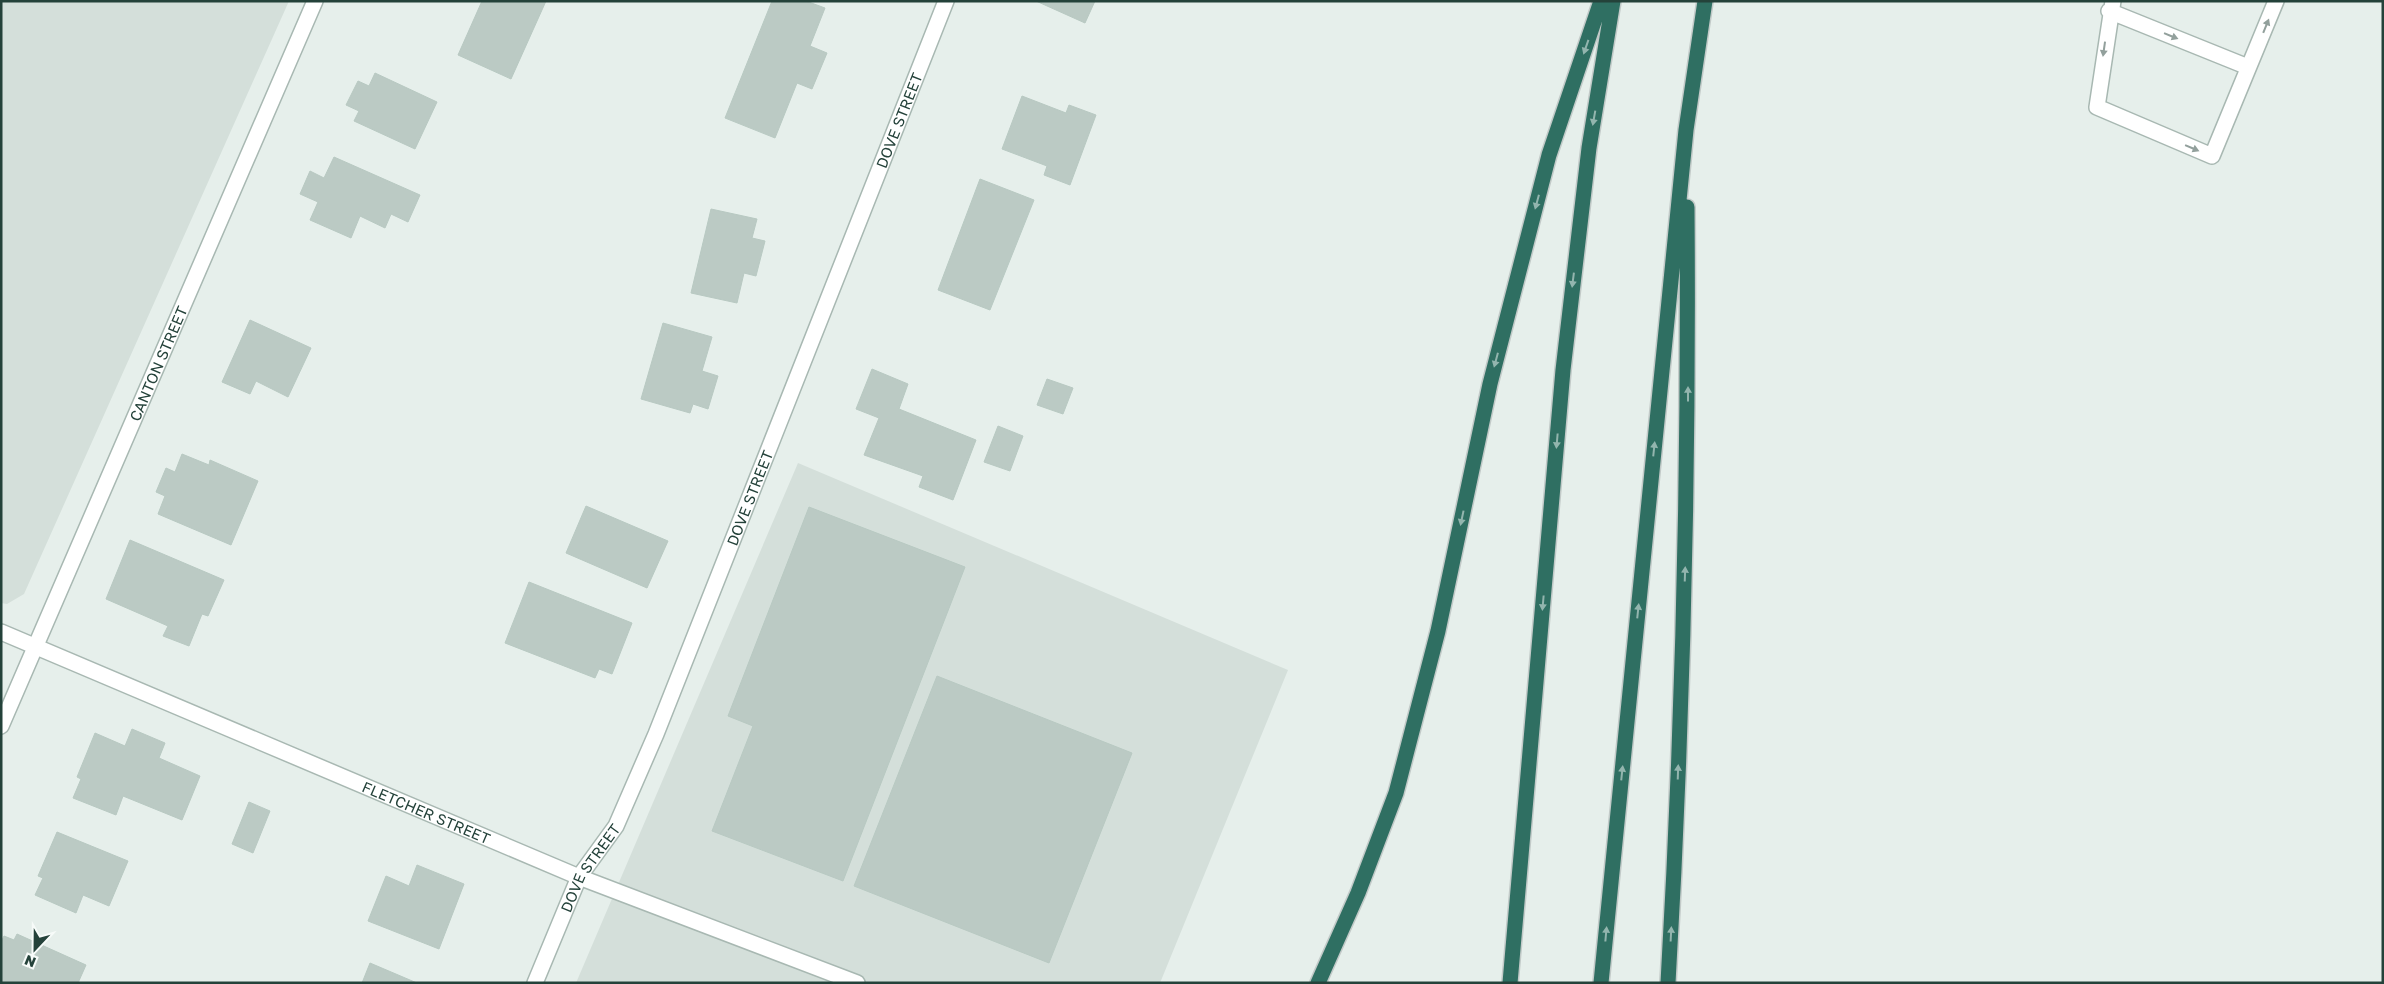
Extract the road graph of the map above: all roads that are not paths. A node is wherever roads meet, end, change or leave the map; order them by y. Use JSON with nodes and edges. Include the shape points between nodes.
{"nodes":[{"id":1,"x":315,"y":1,"type":"edge"},
{"id":2,"x":946,"y":1,"type":"edge"},
{"id":3,"x":1601,"y":1,"type":"edge"},
{"id":4,"x":1613,"y":1,"type":"edge"},
{"id":5,"x":1705,"y":1,"type":"edge"},
{"id":6,"x":2276,"y":1,"type":"edge"},
{"id":7,"x":2111,"y":6,"type":"edge"},
{"id":8,"x":2248,"y":67,"type":"junction"},
{"id":9,"x":1686,"y":130,"type":"junction"},
{"id":10,"x":1,"y":632,"type":"edge"},
{"id":11,"x":35,"y":646,"type":"junction"},
{"id":12,"x":1,"y":726,"type":"edge"},
{"id":13,"x":579,"y":877,"type":"junction"},
{"id":14,"x":535,"y":983,"type":"edge"},
{"id":15,"x":856,"y":983,"type":"edge"},
{"id":16,"x":1318,"y":983,"type":"edge"},
{"id":17,"x":1510,"y":983,"type":"edge"},
{"id":18,"x":1601,"y":983,"type":"edge"},
{"id":19,"x":1668,"y":983,"type":"edge"}],
"edges":[{"from":1,"to":11,"type":"street","name":"CANTON STREET"},
{"from":2,"to":13,"type":"street","name":"DOVE STREET","via":[[656,734],[616,826]]},
{"from":3,"to":16,"type":"highway","one_way":true,"via":[[1549,155],[1497,355],[1438,631],[1396,793],[1358,893]]},
{"from":4,"to":17,"type":"highway","one_way":true,"via":[[1589,148],[1563,370]]},
{"from":5,"to":9,"type":"highway"},
{"from":8,"to":6,"type":"street","one_way":true},
{"from":7,"to":8,"type":"street","one_way":true},
{"from":7,"to":8,"type":"street","one_way":true,"via":[[2097,107],[2212,156]]},
{"from":18,"to":9,"type":"highway","one_way":true},
{"from":19,"to":9,"type":"highway","one_way":true,"via":[[1688,495]]},
{"from":10,"to":11,"type":"street","name":"FLETCHER STREET"},
{"from":11,"to":12,"type":"street","name":"CANTON STREET"},
{"from":11,"to":13,"type":"street","name":"FLETCHER STREET"},
{"from":13,"to":14,"type":"street","name":"DOVE STREET"},
{"from":13,"to":15,"type":"street","name":"FLETCHER STREET"}]}
